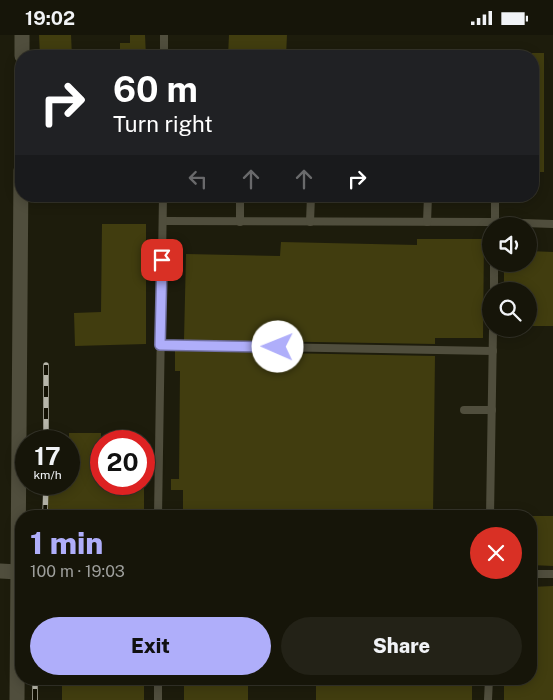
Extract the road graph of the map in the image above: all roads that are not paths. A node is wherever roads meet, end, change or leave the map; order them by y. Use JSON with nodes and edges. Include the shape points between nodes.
{"nodes":[{"id":1,"x":22,"y":35,"type":"edge"},
{"id":2,"x":164,"y":35,"type":"edge"},
{"id":3,"x":22,"y":50,"type":"edge"},
{"id":4,"x":164,"y":50,"type":"edge"},
{"id":5,"x":21,"y":202,"type":"edge"},
{"id":6,"x":163,"y":202,"type":"edge"},
{"id":7,"x":240,"y":202,"type":"edge"},
{"id":8,"x":311,"y":202,"type":"edge"},
{"id":9,"x":428,"y":202,"type":"edge"},
{"id":10,"x":495,"y":202,"type":"edge"},
{"id":11,"x":495,"y":217,"type":"edge"},
{"id":12,"x":163,"y":221,"type":"junction"},
{"id":13,"x":240,"y":222,"type":"junction"},
{"id":14,"x":310,"y":222,"type":"junction"},
{"id":15,"x":427,"y":222,"type":"junction"},
{"id":16,"x":482,"y":224,"type":"edge"},
{"id":17,"x":537,"y":224,"type":"edge"},
{"id":18,"x":553,"y":224,"type":"edge"},
{"id":19,"x":493,"y":337,"type":"edge"},
{"id":20,"x":160,"y":345,"type":"junction"},
{"id":21,"x":493,"y":351,"type":"junction"},
{"id":22,"x":464,"y":410,"type":"dead end"},
{"id":23,"x":492,"y":411,"type":"junction"},
{"id":24,"x":18,"y":510,"type":"edge"},
{"id":25,"x":158,"y":510,"type":"edge"},
{"id":26,"x":490,"y":510,"type":"edge"},
{"id":27,"x":0,"y":571,"type":"edge"},
{"id":28,"x":15,"y":572,"type":"edge"},
{"id":29,"x":537,"y":574,"type":"edge"},
{"id":30,"x":553,"y":574,"type":"edge"},
{"id":31,"x":17,"y":685,"type":"edge"},
{"id":32,"x":158,"y":685,"type":"edge"},
{"id":33,"x":489,"y":685,"type":"edge"},
{"id":34,"x":17,"y":700,"type":"edge"},
{"id":35,"x":158,"y":700,"type":"edge"},
{"id":36,"x":488,"y":700,"type":"edge"}],
"edges":[{"from":1,"to":3,"type":"street"},
{"from":2,"to":4,"type":"lane"},
{"from":5,"to":24,"type":"street"},
{"from":6,"to":12,"type":"lane"},
{"from":7,"to":13,"type":"lane"},
{"from":8,"to":14,"type":"lane"},
{"from":9,"to":15,"type":"lane"},
{"from":10,"to":11,"type":"lane"},
{"from":12,"to":13,"type":"lane"},
{"from":12,"to":20,"type":"lane"},
{"from":13,"to":14,"type":"lane"},
{"from":14,"to":15,"type":"lane"},
{"from":15,"to":16,"type":"lane"},
{"from":17,"to":18,"type":"lane"},
{"from":19,"to":21,"type":"lane"},
{"from":20,"to":21,"type":"lane"},
{"from":20,"to":25,"type":"lane"},
{"from":21,"to":23,"type":"lane"},
{"from":22,"to":23,"type":"lane"},
{"from":23,"to":26,"type":"lane"},
{"from":27,"to":28,"type":"street"},
{"from":29,"to":30,"type":"lane"},
{"from":31,"to":34,"type":"street"},
{"from":32,"to":35,"type":"lane"},
{"from":33,"to":36,"type":"lane"}]}
